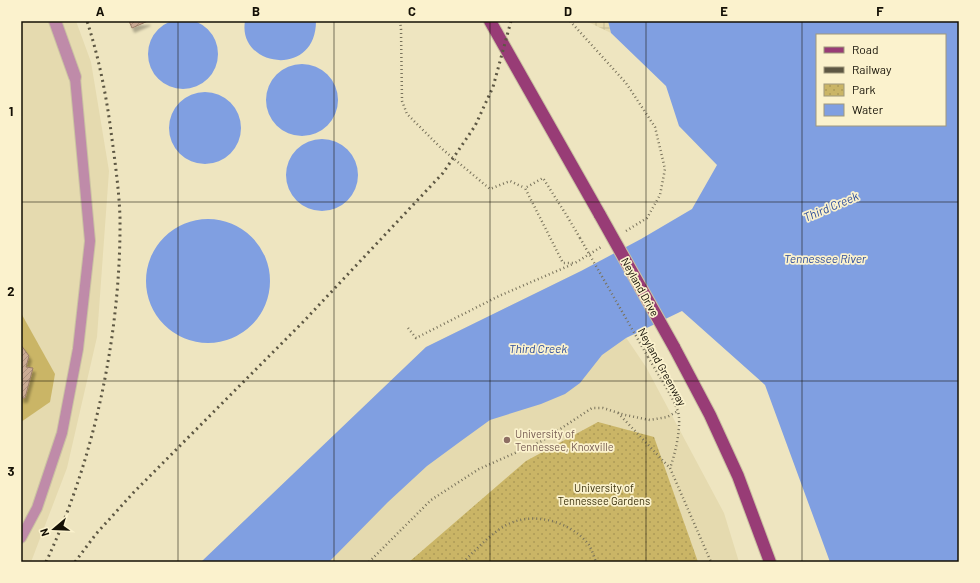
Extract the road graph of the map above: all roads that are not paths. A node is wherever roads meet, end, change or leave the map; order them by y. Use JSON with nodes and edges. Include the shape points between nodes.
{"nodes":[{"id":1,"x":55,"y":21,"type":"edge"},
{"id":2,"x":490,"y":21,"type":"edge"},
{"id":3,"x":74,"y":77,"type":"joint"},
{"id":4,"x":21,"y":538,"type":"edge"},
{"id":5,"x":770,"y":562,"type":"edge"}],
"edges":[{"from":1,"to":3,"type":"street"},
{"from":2,"to":5,"type":"main road","name":"Neyland Drive","bridge":true,"via":[[710,415],[738,476]]},
{"from":3,"to":4,"type":"lane","via":[[90,240],[78,349],[62,433],[37,508]]}]}
